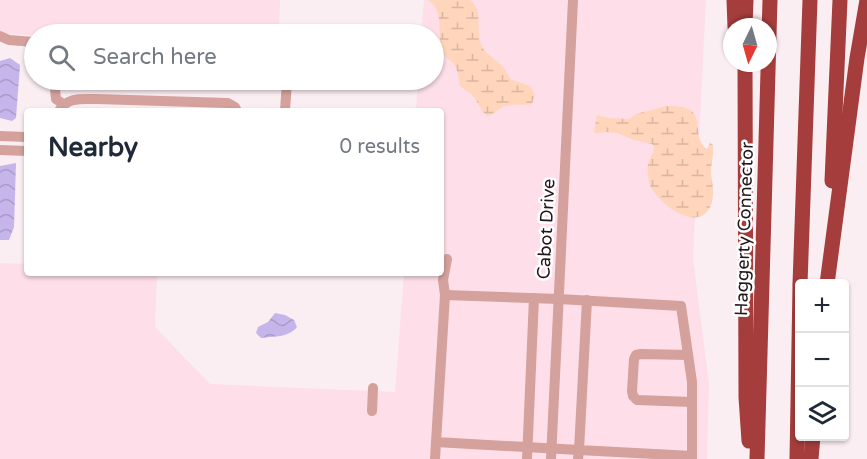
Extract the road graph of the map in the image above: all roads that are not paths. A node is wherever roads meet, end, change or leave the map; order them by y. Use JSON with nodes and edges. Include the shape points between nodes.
{"nodes":[{"id":1,"x":573,"y":0,"type":"edge"},
{"id":2,"x":734,"y":0,"type":"edge"},
{"id":3,"x":746,"y":0,"type":"edge"},
{"id":4,"x":770,"y":0,"type":"edge"},
{"id":5,"x":810,"y":0,"type":"edge"},
{"id":6,"x":840,"y":0,"type":"edge"},
{"id":7,"x":867,"y":0,"type":"edge"},
{"id":8,"x":735,"y":18,"type":"edge"},
{"id":9,"x":745,"y":18,"type":"edge"},
{"id":10,"x":0,"y":36,"type":"edge"},
{"id":11,"x":24,"y":41,"type":"edge"},
{"id":12,"x":737,"y":72,"type":"edge"},
{"id":13,"x":745,"y":72,"type":"edge"},
{"id":14,"x":54,"y":90,"type":"edge"},
{"id":15,"x":286,"y":90,"type":"edge"},
{"id":16,"x":152,"y":106,"type":"edge"},
{"id":17,"x":172,"y":106,"type":"edge"},
{"id":18,"x":194,"y":106,"type":"edge"},
{"id":19,"x":61,"y":107,"type":"edge"},
{"id":20,"x":236,"y":108,"type":"edge"},
{"id":21,"x":285,"y":108,"type":"edge"},
{"id":22,"x":0,"y":136,"type":"edge"},
{"id":23,"x":24,"y":137,"type":"edge"},
{"id":24,"x":0,"y":150,"type":"edge"},
{"id":25,"x":24,"y":151,"type":"edge"},
{"id":26,"x":745,"y":173,"type":"junction"},
{"id":27,"x":447,"y":259,"type":"dead end"},
{"id":28,"x":444,"y":275,"type":"edge"},
{"id":29,"x":444,"y":276,"type":"edge"},
{"id":30,"x":800,"y":279,"type":"edge"},
{"id":31,"x":827,"y":279,"type":"edge"},
{"id":32,"x":828,"y":279,"type":"edge"},
{"id":33,"x":445,"y":295,"type":"junction"},
{"id":34,"x":534,"y":298,"type":"junction"},
{"id":35,"x":559,"y":299,"type":"junction"},
{"id":36,"x":586,"y":300,"type":"junction"},
{"id":37,"x":799,"y":333,"type":"edge"},
{"id":38,"x":688,"y":355,"type":"junction"},
{"id":39,"x":373,"y":388,"type":"dead end"},
{"id":40,"x":692,"y":402,"type":"junction"},
{"id":41,"x":372,"y":411,"type":"dead end"},
{"id":42,"x":813,"y":441,"type":"edge"},
{"id":43,"x":436,"y":442,"type":"junction"},
{"id":44,"x":527,"y":447,"type":"junction"},
{"id":45,"x":552,"y":453,"type":"edge"},
{"id":46,"x":578,"y":454,"type":"edge"},
{"id":47,"x":692,"y":457,"type":"edge"},
{"id":48,"x":435,"y":459,"type":"edge"},
{"id":49,"x":527,"y":459,"type":"edge"},
{"id":50,"x":750,"y":459,"type":"edge"},
{"id":51,"x":757,"y":459,"type":"edge"},
{"id":52,"x":797,"y":459,"type":"edge"},
{"id":53,"x":811,"y":459,"type":"edge"}],
"edges":[{"from":1,"to":35,"type":"street","name":"Cabot Drive"},
{"from":2,"to":8,"type":"highway"},
{"from":3,"to":9,"type":"highway"},
{"from":4,"to":51,"type":"highway","name":"Haggerty Connector"},
{"from":5,"to":30,"type":"highway"},
{"from":6,"to":31,"type":"highway"},
{"from":7,"to":32,"type":"highway"},
{"from":10,"to":11,"type":"street"},
{"from":12,"to":26,"type":"highway"},
{"from":13,"to":26,"type":"highway"},
{"from":14,"to":19,"type":"street"},
{"from":15,"to":21,"type":"street"},
{"from":16,"to":17,"type":"street"},
{"from":16,"to":19,"type":"street","via":[[75,99]]},
{"from":17,"to":18,"type":"street"},
{"from":18,"to":20,"type":"street","via":[[228,103]]},
{"from":22,"to":23,"type":"street"},
{"from":24,"to":25,"type":"street"},
{"from":26,"to":50,"type":"highway"},
{"from":27,"to":28,"type":"street"},
{"from":29,"to":33,"type":"street"},
{"from":33,"to":34,"type":"street"},
{"from":33,"to":43,"type":"street"},
{"from":34,"to":35,"type":"street"},
{"from":34,"to":44,"type":"street"},
{"from":35,"to":36,"type":"street"},
{"from":35,"to":45,"type":"street","name":"Cabot Drive"},
{"from":36,"to":38,"type":"street","via":[[681,306]]},
{"from":36,"to":46,"type":"street"},
{"from":37,"to":52,"type":"highway"},
{"from":38,"to":40,"type":"street"},
{"from":38,"to":40,"type":"street","via":[[636,355],[632,391],[637,400]]},
{"from":39,"to":41,"type":"street"},
{"from":40,"to":47,"type":"street"},
{"from":42,"to":53,"type":"highway"},
{"from":43,"to":44,"type":"street"},
{"from":43,"to":48,"type":"street"},
{"from":44,"to":45,"type":"street"},
{"from":44,"to":49,"type":"street"},
{"from":45,"to":46,"type":"street"},
{"from":46,"to":47,"type":"street"}]}
